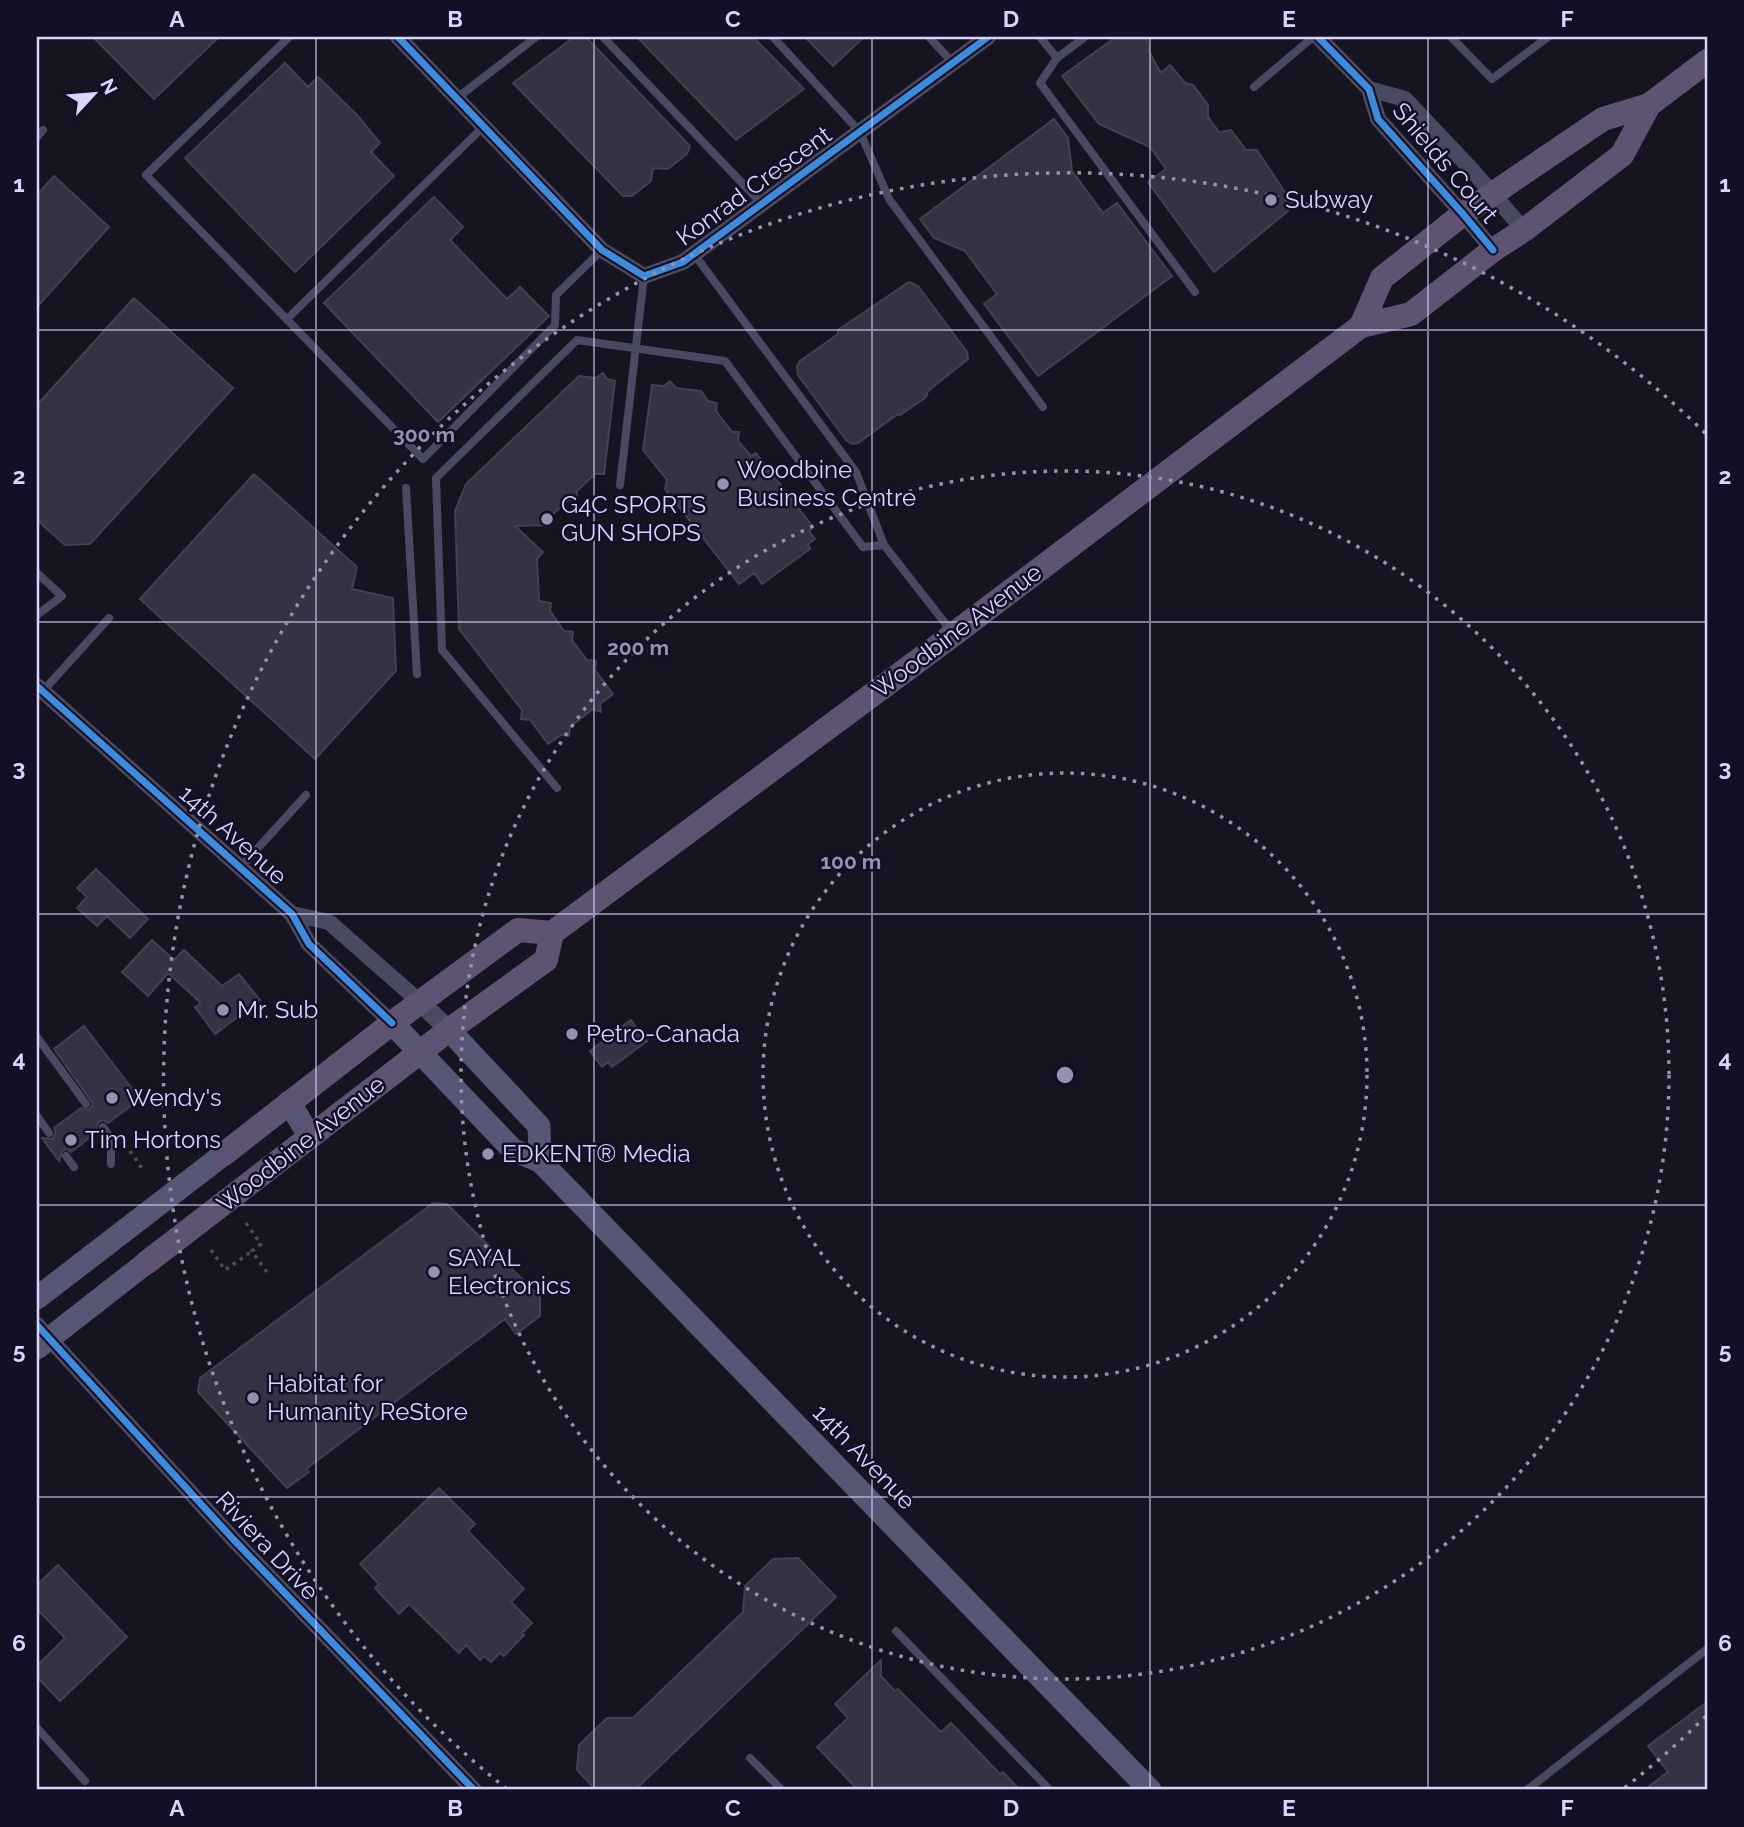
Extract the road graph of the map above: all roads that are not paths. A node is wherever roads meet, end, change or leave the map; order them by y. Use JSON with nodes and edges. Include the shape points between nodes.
{"nodes":[{"id":1,"x":289,"y":37,"type":"edge"},
{"id":2,"x":398,"y":37,"type":"edge"},
{"id":3,"x":536,"y":37,"type":"edge"},
{"id":4,"x":603,"y":37,"type":"edge"},
{"id":5,"x":773,"y":37,"type":"edge"},
{"id":6,"x":929,"y":37,"type":"edge"},
{"id":7,"x":988,"y":37,"type":"edge"},
{"id":8,"x":1040,"y":37,"type":"edge"},
{"id":9,"x":1085,"y":37,"type":"edge"},
{"id":10,"x":1316,"y":37,"type":"edge"},
{"id":11,"x":1451,"y":37,"type":"edge"},
{"id":12,"x":1548,"y":37,"type":"edge"},
{"id":13,"x":1057,"y":58,"type":"junction"},
{"id":14,"x":1707,"y":61,"type":"edge"},
{"id":15,"x":953,"y":63,"type":"junction"},
{"id":16,"x":1254,"y":87,"type":"dead end"},
{"id":17,"x":1369,"y":89,"type":"junction"},
{"id":18,"x":457,"y":97,"type":"junction"},
{"id":19,"x":1649,"y":105,"type":"junction"},
{"id":20,"x":484,"y":126,"type":"junction"},
{"id":21,"x":860,"y":132,"type":"junction"},
{"id":22,"x":1494,"y":194,"type":"junction"},
{"id":23,"x":762,"y":204,"type":"junction"},
{"id":24,"x":1464,"y":214,"type":"junction"},
{"id":25,"x":1524,"y":230,"type":"junction"},
{"id":26,"x":602,"y":250,"type":"junction"},
{"id":27,"x":1493,"y":250,"type":"junction"},
{"id":28,"x":694,"y":254,"type":"junction"},
{"id":29,"x":645,"y":276,"type":"junction"},
{"id":30,"x":1195,"y":292,"type":"dead end"},
{"id":31,"x":287,"y":319,"type":"junction"},
{"id":32,"x":1361,"y":326,"type":"junction"},
{"id":33,"x":636,"y":348,"type":"junction"},
{"id":34,"x":1043,"y":407,"type":"dead end"},
{"id":35,"x":620,"y":485,"type":"dead end"},
{"id":36,"x":406,"y":488,"type":"dead end"},
{"id":37,"x":884,"y":545,"type":"junction"},
{"id":38,"x":37,"y":573,"type":"edge"},
{"id":39,"x":37,"y":615,"type":"edge"},
{"id":40,"x":109,"y":618,"type":"dead end"},
{"id":41,"x":954,"y":634,"type":"junction"},
{"id":42,"x":417,"y":674,"type":"dead end"},
{"id":43,"x":40,"y":689,"type":"edge"},
{"id":44,"x":557,"y":788,"type":"dead end"},
{"id":45,"x":306,"y":795,"type":"dead end"},
{"id":46,"x":240,"y":867,"type":"junction"},
{"id":47,"x":292,"y":914,"type":"junction"},
{"id":48,"x":552,"y":933,"type":"junction"},
{"id":49,"x":420,"y":1002,"type":"junction"},
{"id":50,"x":391,"y":1023,"type":"junction"},
{"id":51,"x":449,"y":1030,"type":"junction"},
{"id":52,"x":37,"y":1037,"type":"edge"},
{"id":53,"x":420,"y":1053,"type":"junction"},
{"id":54,"x":289,"y":1102,"type":"junction"},
{"id":55,"x":86,"y":1104,"type":"dead end"},
{"id":56,"x":37,"y":1116,"type":"edge"},
{"id":57,"x":103,"y":1127,"type":"dead end"},
{"id":58,"x":48,"y":1133,"type":"dead end"},
{"id":59,"x":310,"y":1136,"type":"junction"},
{"id":60,"x":224,"y":1154,"type":"joint"},
{"id":61,"x":65,"y":1156,"type":"dead end"},
{"id":62,"x":540,"y":1161,"type":"junction"},
{"id":63,"x":111,"y":1164,"type":"dead end"},
{"id":64,"x":74,"y":1167,"type":"dead end"},
{"id":65,"x":146,"y":1263,"type":"joint"},
{"id":66,"x":37,"y":1298,"type":"edge"},
{"id":67,"x":41,"y":1337,"type":"edge"},
{"id":68,"x":896,"y":1631,"type":"dead end"},
{"id":69,"x":1707,"y":1648,"type":"edge"},
{"id":70,"x":37,"y":1728,"type":"edge"},
{"id":71,"x":750,"y":1758,"type":"dead end"},
{"id":72,"x":85,"y":1781,"type":"dead end"},
{"id":73,"x":474,"y":1790,"type":"edge"},
{"id":74,"x":782,"y":1790,"type":"edge"},
{"id":75,"x":1050,"y":1790,"type":"edge"},
{"id":76,"x":1150,"y":1790,"type":"edge"},
{"id":77,"x":1527,"y":1790,"type":"edge"}],
"edges":[{"from":1,"to":31,"type":"lane","via":[[146,175]]},
{"from":2,"to":18,"type":"street"},
{"from":3,"to":18,"type":"lane"},
{"from":4,"to":23,"type":"lane"},
{"from":5,"to":21,"type":"lane"},
{"from":6,"to":15,"type":"lane"},
{"from":7,"to":15,"type":"street","name":"Konrad Crescent"},
{"from":8,"to":13,"type":"lane"},
{"from":9,"to":13,"type":"lane"},
{"from":10,"to":16,"type":"lane"},
{"from":10,"to":17,"type":"street","name":"Shields Court"},
{"from":11,"to":12,"type":"lane","via":[[1492,79]]},
{"from":13,"to":30,"type":"lane","via":[[1040,83]]},
{"from":14,"to":19,"type":"main road","name":"Woodbine Avenue"},
{"from":15,"to":21,"type":"street","name":"Konrad Crescent"},
{"from":17,"to":22,"type":"street","name":"Shields Court","via":[[1405,99]]},
{"from":17,"to":24,"type":"street","name":"Shields Court","via":[[1378,119]]},
{"from":18,"to":20,"type":"street"},
{"from":19,"to":22,"type":"main road","name":"Woodbine Avenue","via":[[1603,120]]},
{"from":19,"to":25,"type":"main road","name":"Woodbine Avenue","via":[[1622,155]]},
{"from":20,"to":26,"type":"street"},
{"from":20,"to":31,"type":"lane"},
{"from":21,"to":23,"type":"street","name":"Konrad Crescent"},
{"from":21,"to":34,"type":"lane","via":[[889,199]]},
{"from":22,"to":24,"type":"main road","name":"Woodbine Avenue"},
{"from":22,"to":25,"type":"street","name":"Shields Court"},
{"from":23,"to":28,"type":"street","name":"Konrad Crescent"},
{"from":24,"to":27,"type":"street","name":"Shields Court"},
{"from":24,"to":32,"type":"main road","name":"Woodbine Avenue","via":[[1382,278]]},
{"from":25,"to":27,"type":"main road","name":"Woodbine Avenue"},
{"from":26,"to":29,"type":"street"},
{"from":26,"to":31,"type":"lane","via":[[556,295],[555,324],[423,459]]},
{"from":27,"to":32,"type":"main road","name":"Woodbine Avenue","via":[[1411,314]]},
{"from":28,"to":29,"type":"street","name":"Konrad Crescent"},
{"from":28,"to":37,"type":"lane","via":[[856,472]]},
{"from":29,"to":33,"type":"lane"},
{"from":32,"to":41,"type":"main road","name":"Woodbine Avenue"},
{"from":33,"to":35,"type":"lane"},
{"from":33,"to":37,"type":"lane","via":[[725,360],[863,547]]},
{"from":33,"to":44,"type":"lane","via":[[577,340],[436,478],[442,650]]},
{"from":36,"to":42,"type":"lane"},
{"from":37,"to":41,"type":"lane"},
{"from":38,"to":39,"type":"lane","via":[[62,596]]},
{"from":40,"to":43,"type":"lane"},
{"from":41,"to":48,"type":"main road","name":"Woodbine Avenue"},
{"from":43,"to":46,"type":"street","name":"14th Avenue"},
{"from":45,"to":46,"type":"lane"},
{"from":46,"to":47,"type":"street","name":"14th Avenue"},
{"from":47,"to":49,"type":"street","name":"14th Avenue","via":[[329,922]]},
{"from":47,"to":50,"type":"street","name":"14th Avenue","via":[[310,944]]},
{"from":48,"to":49,"type":"main road","name":"Woodbine Avenue","via":[[517,930]]},
{"from":48,"to":51,"type":"main road","name":"Woodbine Avenue","via":[[546,960]]},
{"from":49,"to":50,"type":"main road","name":"Woodbine Avenue"},
{"from":49,"to":51,"type":"street","name":"14th Avenue"},
{"from":50,"to":53,"type":"main road","name":"14th Avenue"},
{"from":50,"to":54,"type":"main road","name":"Woodbine Avenue"},
{"from":51,"to":53,"type":"main road","name":"Woodbine Avenue"},
{"from":51,"to":62,"type":"main road","name":"14th Avenue","via":[[539,1126]]},
{"from":52,"to":55,"type":"lane"},
{"from":53,"to":59,"type":"main road","name":"Woodbine Avenue"},
{"from":53,"to":62,"type":"main road","name":"14th Avenue","via":[[513,1150]]},
{"from":54,"to":59,"type":"main road"},
{"from":54,"to":60,"type":"main road","name":"Woodbine Avenue"},
{"from":56,"to":58,"type":"lane"},
{"from":57,"to":63,"type":"lane","via":[[111,1138]]},
{"from":59,"to":65,"type":"main road","name":"Woodbine Avenue"},
{"from":60,"to":66,"type":"main road","name":"Woodbine Avenue"},
{"from":61,"to":64,"type":"lane"},
{"from":62,"to":76,"type":"main road","name":"14th Avenue"},
{"from":65,"to":67,"type":"main road","name":"Woodbine Avenue"},
{"from":67,"to":73,"type":"street","name":"Riviera Drive"},
{"from":68,"to":75,"type":"lane"},
{"from":69,"to":77,"type":"lane"},
{"from":70,"to":72,"type":"lane"},
{"from":71,"to":74,"type":"lane"}]}
